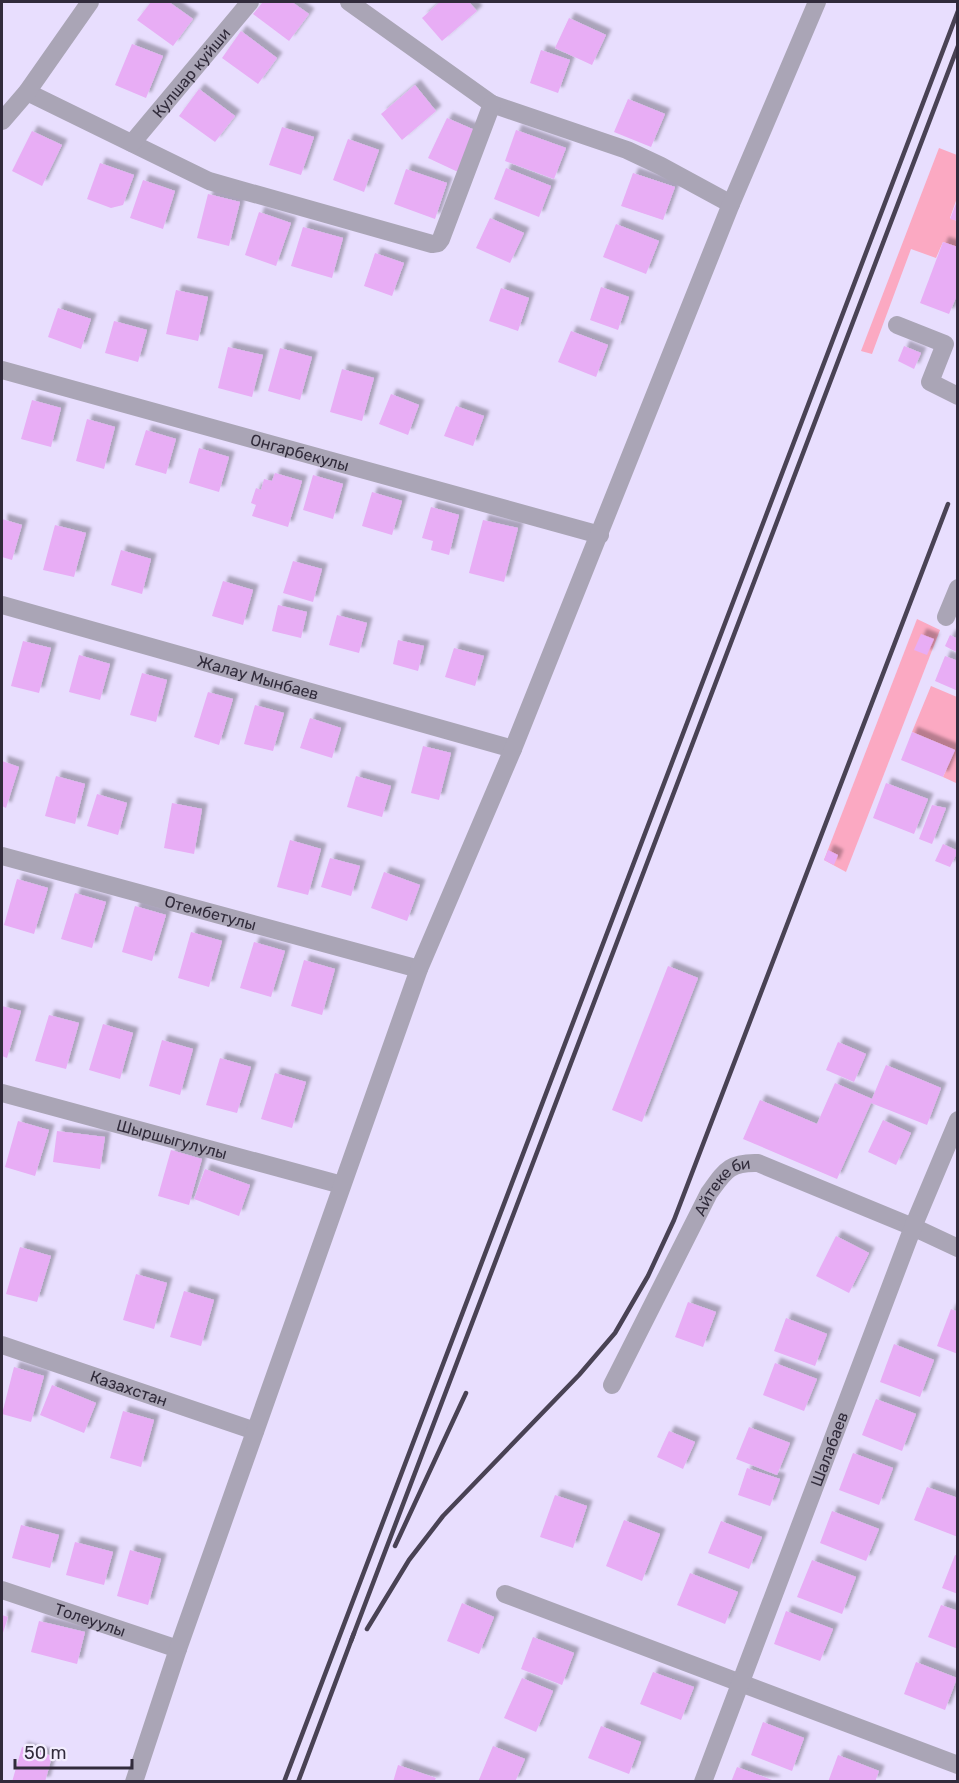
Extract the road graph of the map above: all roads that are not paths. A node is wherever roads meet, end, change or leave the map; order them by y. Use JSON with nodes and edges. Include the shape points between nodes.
{"nodes":[{"id":1,"x":90,"y":2,"type":"edge"},
{"id":2,"x":250,"y":2,"type":"edge"},
{"id":3,"x":349,"y":2,"type":"edge"},
{"id":4,"x":817,"y":2,"type":"edge"},
{"id":5,"x":27,"y":92,"type":"junction"},
{"id":6,"x":492,"y":104,"type":"junction"},
{"id":7,"x":2,"y":121,"type":"edge"},
{"id":8,"x":132,"y":143,"type":"junction"},
{"id":9,"x":732,"y":204,"type":"junction"},
{"id":10,"x":897,"y":325,"type":"dead end"},
{"id":11,"x":2,"y":370,"type":"edge"},
{"id":12,"x":957,"y":396,"type":"edge"},
{"id":13,"x":600,"y":535,"type":"junction"},
{"id":14,"x":957,"y":588,"type":"edge"},
{"id":15,"x":2,"y":604,"type":"edge"},
{"id":16,"x":946,"y":617,"type":"dead end"},
{"id":17,"x":513,"y":749,"type":"junction"},
{"id":18,"x":2,"y":856,"type":"edge"},
{"id":19,"x":419,"y":969,"type":"junction"},
{"id":20,"x":2,"y":1093,"type":"edge"},
{"id":21,"x":957,"y":1120,"type":"edge"},
{"id":22,"x":342,"y":1185,"type":"junction"},
{"id":23,"x":913,"y":1227,"type":"junction"},
{"id":24,"x":957,"y":1248,"type":"edge"},
{"id":25,"x":2,"y":1345,"type":"edge"},
{"id":26,"x":612,"y":1385,"type":"dead end"},
{"id":27,"x":255,"y":1431,"type":"junction"},
{"id":28,"x":2,"y":1590,"type":"edge"},
{"id":29,"x":506,"y":1594,"type":"dead end"},
{"id":30,"x":178,"y":1649,"type":"junction"},
{"id":31,"x":740,"y":1684,"type":"junction"},
{"id":32,"x":957,"y":1765,"type":"edge"},
{"id":33,"x":134,"y":1782,"type":"edge"},
{"id":34,"x":703,"y":1782,"type":"edge"}],
"edges":[{"from":1,"to":5,"type":"street"},
{"from":2,"to":8,"type":"street","name":"Кулшар куйши"},
{"from":3,"to":6,"type":"street"},
{"from":4,"to":9,"type":"street"},
{"from":5,"to":7,"type":"street"},
{"from":5,"to":8,"type":"street"},
{"from":6,"to":8,"type":"street","via":[[441,239],[432,244],[209,181]]},
{"from":6,"to":9,"type":"street","via":[[627,150]]},
{"from":9,"to":13,"type":"street"},
{"from":10,"to":12,"type":"street","via":[[945,344],[930,382]]},
{"from":11,"to":13,"type":"street","name":"Онгарбекулы"},
{"from":13,"to":17,"type":"street"},
{"from":14,"to":16,"type":"street"},
{"from":15,"to":17,"type":"street","name":"Жалау Мынбаев"},
{"from":17,"to":19,"type":"street"},
{"from":18,"to":19,"type":"street","name":"Отембетулы"},
{"from":19,"to":22,"type":"street"},
{"from":20,"to":22,"type":"street","name":"Шыршыгулулы"},
{"from":21,"to":23,"type":"street","name":"Шалабаев"},
{"from":22,"to":27,"type":"street"},
{"from":23,"to":24,"type":"street","name":"Айтеке би"},
{"from":23,"to":26,"type":"street","name":"Айтеке би","via":[[758,1163],[739,1162],[724,1173],[709,1193]]},
{"from":23,"to":31,"type":"street","name":"Шалабаев"},
{"from":25,"to":27,"type":"street","name":"Казахстан"},
{"from":27,"to":30,"type":"street"},
{"from":28,"to":30,"type":"street","name":"Толеуулы"},
{"from":29,"to":31,"type":"street"},
{"from":30,"to":33,"type":"street"},
{"from":31,"to":32,"type":"street"},
{"from":31,"to":34,"type":"street","name":"Шалабаев"}]}
